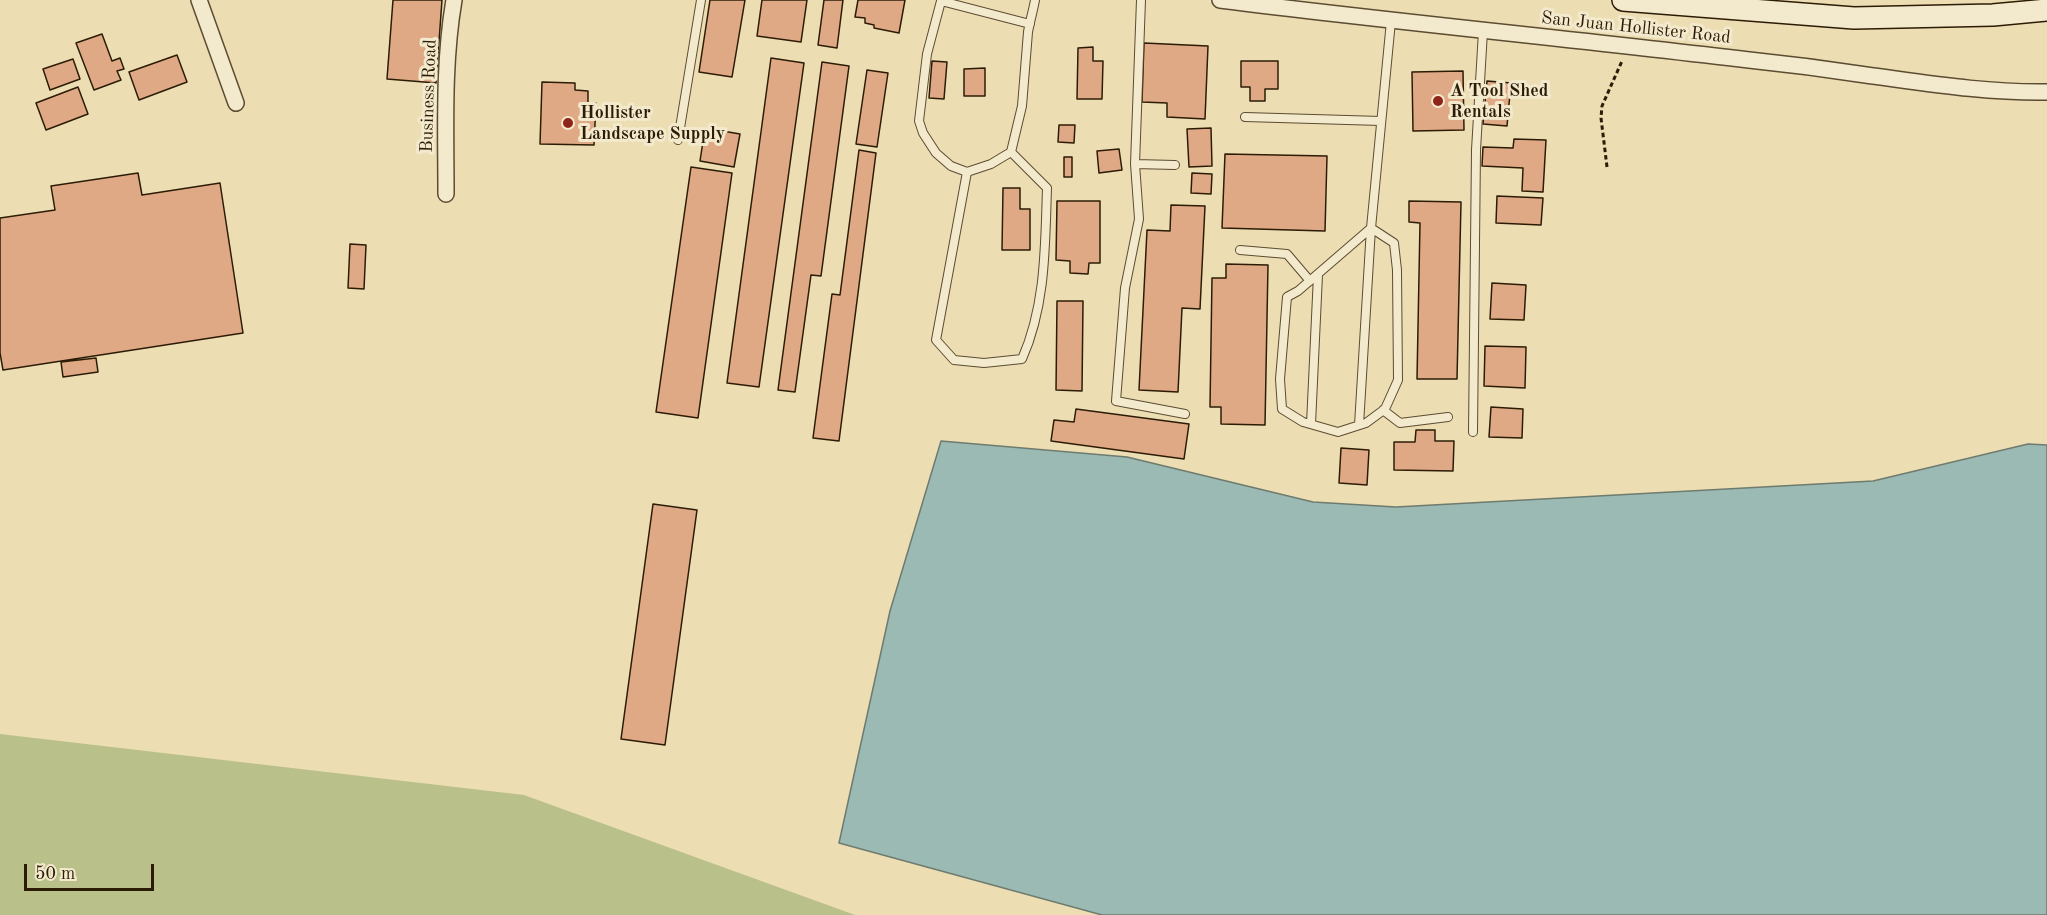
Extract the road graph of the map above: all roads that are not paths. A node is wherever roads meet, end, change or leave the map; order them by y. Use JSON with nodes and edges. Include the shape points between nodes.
{"nodes":[{"id":1,"x":199,"y":0,"type":"edge"},
{"id":2,"x":454,"y":0,"type":"edge"},
{"id":3,"x":701,"y":0,"type":"edge"},
{"id":4,"x":1035,"y":0,"type":"edge"},
{"id":5,"x":1141,"y":0,"type":"edge"},
{"id":6,"x":1220,"y":0,"type":"edge"},
{"id":7,"x":1623,"y":0,"type":"edge"},
{"id":8,"x":2047,"y":10,"type":"edge"},
{"id":9,"x":1391,"y":21,"type":"junction"},
{"id":10,"x":1030,"y":24,"type":"junction"},
{"id":11,"x":1483,"y":31,"type":"junction"},
{"id":12,"x":2047,"y":92,"type":"edge"},
{"id":13,"x":236,"y":103,"type":"dead end"},
{"id":14,"x":1245,"y":117,"type":"dead end"},
{"id":15,"x":1381,"y":120,"type":"junction"},
{"id":16,"x":678,"y":140,"type":"dead end"},
{"id":17,"x":1011,"y":152,"type":"junction"},
{"id":18,"x":1134,"y":164,"type":"junction"},
{"id":19,"x":1175,"y":165,"type":"dead end"},
{"id":20,"x":967,"y":172,"type":"junction"},
{"id":21,"x":446,"y":194,"type":"dead end"},
{"id":22,"x":1371,"y":228,"type":"junction"},
{"id":23,"x":1240,"y":250,"type":"dead end"},
{"id":24,"x":1318,"y":275,"type":"junction"},
{"id":25,"x":1310,"y":281,"type":"junction"},
{"id":26,"x":1383,"y":410,"type":"junction"},
{"id":27,"x":1185,"y":414,"type":"dead end"},
{"id":28,"x":1448,"y":417,"type":"dead end"},
{"id":29,"x":1311,"y":424,"type":"junction"},
{"id":30,"x":1359,"y":425,"type":"junction"},
{"id":31,"x":1473,"y":432,"type":"dead end"}],
"edges":[{"from":1,"to":13,"type":"street"},
{"from":2,"to":21,"type":"street","name":"Business Road","via":[[446,85]]},
{"from":3,"to":16,"type":"lane"},
{"from":4,"to":10,"type":"lane"},
{"from":5,"to":18,"type":"lane"},
{"from":6,"to":9,"type":"street","name":"San Juan Hollister Road"},
{"from":7,"to":8,"type":"main road","via":[[1854,18]]},
{"from":9,"to":11,"type":"street","name":"San Juan Hollister Road"},
{"from":9,"to":15,"type":"lane"},
{"from":10,"to":17,"type":"lane","via":[[1022,106]]},
{"from":10,"to":20,"type":"lane","via":[[941,1],[927,54],[919,121],[936,153],[951,166]]},
{"from":11,"to":12,"type":"street","name":"San Juan Hollister Road","via":[[1941,86]]},
{"from":11,"to":31,"type":"lane","via":[[1476,150]]},
{"from":14,"to":15,"type":"lane"},
{"from":15,"to":22,"type":"lane"},
{"from":17,"to":20,"type":"lane"},
{"from":17,"to":20,"type":"lane","via":[[1047,188],[1044,277],[1031,338],[1022,359],[984,363],[954,360],[936,340]]},
{"from":18,"to":19,"type":"lane"},
{"from":18,"to":27,"type":"lane","via":[[1139,219],[1125,288],[1116,401]]},
{"from":22,"to":24,"type":"lane"},
{"from":22,"to":26,"type":"lane","via":[[1394,243],[1397,270],[1398,380]]},
{"from":22,"to":30,"type":"lane"},
{"from":23,"to":25,"type":"lane","via":[[1287,254]]},
{"from":24,"to":25,"type":"lane"},
{"from":24,"to":29,"type":"lane"},
{"from":25,"to":29,"type":"lane","via":[[1287,297],[1280,379],[1282,409]]},
{"from":26,"to":28,"type":"lane","via":[[1400,423]]},
{"from":26,"to":30,"type":"lane"},
{"from":29,"to":30,"type":"lane","via":[[1338,432]]}]}
